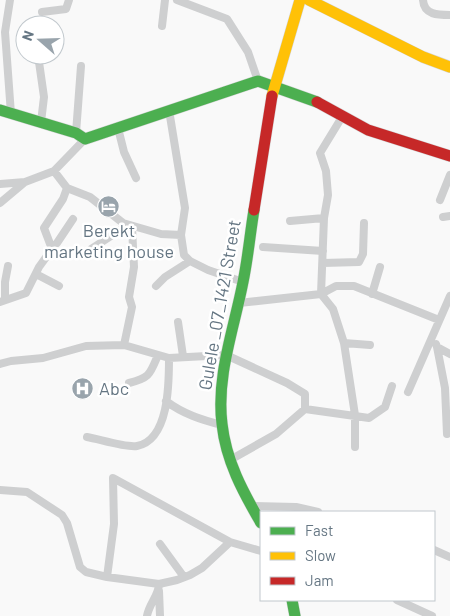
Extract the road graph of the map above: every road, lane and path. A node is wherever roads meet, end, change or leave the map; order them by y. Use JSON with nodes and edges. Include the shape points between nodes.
{"nodes":[{"id":1,"x":10,"y":0,"type":"edge"},
{"id":2,"x":69,"y":0,"type":"edge"},
{"id":3,"x":165,"y":0,"type":"edge"},
{"id":4,"x":177,"y":0,"type":"edge"},
{"id":5,"x":300,"y":0,"type":"edge"},
{"id":6,"x":309,"y":0,"type":"edge"},
{"id":7,"x":424,"y":0,"type":"edge"},
{"id":8,"x":42,"y":12,"type":"dead end"},
{"id":9,"x":450,"y":15,"type":"edge"},
{"id":10,"x":162,"y":26,"type":"dead end"},
{"id":11,"x":39,"y":65,"type":"edge"},
{"id":12,"x":81,"y":66,"type":"dead end"},
{"id":13,"x":450,"y":67,"type":"edge"},
{"id":14,"x":258,"y":81,"type":"junction"},
{"id":15,"x":276,"y":86,"type":"junction"},
{"id":16,"x":170,"y":110,"type":"junction"},
{"id":17,"x":6,"y":112,"type":"edge"},
{"id":18,"x":342,"y":117,"type":"junction"},
{"id":19,"x":41,"y":122,"type":"junction"},
{"id":20,"x":118,"y":128,"type":"junction"},
{"id":21,"x":81,"y":136,"type":"junction"},
{"id":22,"x":450,"y":156,"type":"edge"},
{"id":23,"x":54,"y":171,"type":"junction"},
{"id":24,"x":450,"y":175,"type":"edge"},
{"id":25,"x":136,"y":178,"type":"dead end"},
{"id":26,"x":25,"y":182,"type":"junction"},
{"id":27,"x":0,"y":184,"type":"edge"},
{"id":28,"x":67,"y":188,"type":"junction"},
{"id":29,"x":440,"y":200,"type":"dead end"},
{"id":30,"x":0,"y":203,"type":"edge"},
{"id":31,"x":324,"y":218,"type":"junction"},
{"id":32,"x":73,"y":219,"type":"dead end"},
{"id":33,"x":290,"y":221,"type":"dead end"},
{"id":34,"x":364,"y":223,"type":"dead end"},
{"id":35,"x":130,"y":226,"type":"junction"},
{"id":36,"x":181,"y":235,"type":"junction"},
{"id":37,"x":56,"y":242,"type":"junction"},
{"id":38,"x":263,"y":247,"type":"dead end"},
{"id":39,"x":91,"y":249,"type":"dead end"},
{"id":40,"x":323,"y":251,"type":"junction"},
{"id":41,"x":190,"y":261,"type":"junction"},
{"id":42,"x":324,"y":263,"type":"junction"},
{"id":43,"x":8,"y":266,"type":"dead end"},
{"id":44,"x":380,"y":266,"type":"dead end"},
{"id":45,"x":36,"y":274,"type":"junction"},
{"id":46,"x":243,"y":282,"type":"junction"},
{"id":47,"x":59,"y":286,"type":"dead end"},
{"id":48,"x":156,"y":286,"type":"dead end"},
{"id":49,"x":321,"y":294,"type":"junction"},
{"id":50,"x":372,"y":294,"type":"junction"},
{"id":51,"x":450,"y":296,"type":"edge"},
{"id":52,"x":3,"y":301,"type":"edge"},
{"id":53,"x":239,"y":303,"type":"junction"},
{"id":54,"x":439,"y":320,"type":"junction"},
{"id":55,"x":178,"y":322,"type":"dead end"},
{"id":56,"x":435,"y":333,"type":"junction"},
{"id":57,"x":344,"y":343,"type":"junction"},
{"id":58,"x":124,"y":345,"type":"junction"},
{"id":59,"x":370,"y":345,"type":"dead end"},
{"id":60,"x":437,"y":347,"type":"junction"},
{"id":61,"x":226,"y":354,"type":"junction"},
{"id":62,"x":450,"y":354,"type":"edge"},
{"id":63,"x":158,"y":355,"type":"junction"},
{"id":64,"x":183,"y":356,"type":"junction"},
{"id":65,"x":169,"y":358,"type":"junction"},
{"id":66,"x":0,"y":364,"type":"edge"},
{"id":67,"x":129,"y":383,"type":"dead end"},
{"id":68,"x":392,"y":386,"type":"dead end"},
{"id":69,"x":408,"y":392,"type":"dead end"},
{"id":70,"x":166,"y":401,"type":"junction"},
{"id":71,"x":305,"y":409,"type":"junction"},
{"id":72,"x":356,"y":415,"type":"junction"},
{"id":73,"x":222,"y":425,"type":"junction"},
{"id":74,"x":446,"y":434,"type":"dead end"},
{"id":75,"x":87,"y":437,"type":"dead end"},
{"id":76,"x":355,"y":446,"type":"dead end"},
{"id":77,"x":230,"y":460,"type":"junction"},
{"id":78,"x":0,"y":490,"type":"edge"},
{"id":79,"x":252,"y":506,"type":"junction"},
{"id":80,"x":314,"y":511,"type":"edge"},
{"id":81,"x":260,"y":521,"type":"edge"},
{"id":82,"x":230,"y":542,"type":"junction"},
{"id":83,"x":160,"y":544,"type":"dead end"},
{"id":84,"x":435,"y":550,"type":"edge"},
{"id":85,"x":260,"y":551,"type":"edge"},
{"id":86,"x":450,"y":556,"type":"edge"},
{"id":87,"x":106,"y":577,"type":"junction"},
{"id":88,"x":184,"y":577,"type":"junction"},
{"id":89,"x":159,"y":587,"type":"junction"},
{"id":90,"x":292,"y":601,"type":"edge"},
{"id":91,"x":399,"y":601,"type":"edge"},
{"id":92,"x":147,"y":616,"type":"edge"},
{"id":93,"x":160,"y":616,"type":"edge"},
{"id":94,"x":295,"y":616,"type":"edge"},
{"id":95,"x":432,"y":616,"type":"edge"}],
"edges":[{"from":1,"to":17,"type":"street","via":[[5,32]]},
{"from":2,"to":8,"type":"street","via":[[66,9]]},
{"from":3,"to":10,"type":"street"},
{"from":4,"to":14,"type":"street","via":[[227,19],[248,52]]},
{"from":5,"to":15,"type":"main road","name":"Gulele _07_1421 Street"},
{"from":6,"to":13,"type":"main road","via":[[423,57]]},
{"from":7,"to":9,"type":"street","via":[[432,14]]},
{"from":11,"to":19,"type":"street","via":[[44,97]]},
{"from":12,"to":21,"type":"street"},
{"from":14,"to":15,"type":"main road"},
{"from":14,"to":16,"type":"main road"},
{"from":15,"to":18,"type":"main road","via":[[309,98]]},
{"from":15,"to":46,"type":"main road","name":"Gulele _07_1421 Street","via":[[271,98]]},
{"from":16,"to":20,"type":"main road"},
{"from":16,"to":36,"type":"street","via":[[185,208]]},
{"from":17,"to":19,"type":"main road"},
{"from":18,"to":22,"type":"main road","via":[[368,130]]},
{"from":18,"to":31,"type":"street","via":[[320,153],[328,195]]},
{"from":19,"to":21,"type":"main road"},
{"from":20,"to":21,"type":"main road"},
{"from":20,"to":25,"type":"street"},
{"from":21,"to":23,"type":"street"},
{"from":23,"to":26,"type":"street"},
{"from":23,"to":28,"type":"street"},
{"from":24,"to":29,"type":"street"},
{"from":26,"to":27,"type":"street"},
{"from":26,"to":30,"type":"street"},
{"from":28,"to":35,"type":"street","via":[[90,197]]},
{"from":28,"to":37,"type":"street","via":[[63,200],[44,228]]},
{"from":31,"to":33,"type":"street"},
{"from":31,"to":40,"type":"street"},
{"from":32,"to":37,"type":"street"},
{"from":34,"to":42,"type":"street","via":[[363,254],[359,262]]},
{"from":35,"to":36,"type":"street"},
{"from":35,"to":39,"type":"street"},
{"from":35,"to":58,"type":"street","via":[[134,267],[129,297],[132,307]]},
{"from":36,"to":41,"type":"street","via":[[184,254]]},
{"from":37,"to":45,"type":"street"},
{"from":38,"to":40,"type":"street"},
{"from":40,"to":42,"type":"street"},
{"from":41,"to":46,"type":"street"},
{"from":41,"to":48,"type":"street","via":[[165,276]]},
{"from":42,"to":49,"type":"street"},
{"from":43,"to":52,"type":"street"},
{"from":44,"to":50,"type":"street"},
{"from":45,"to":47,"type":"street"},
{"from":45,"to":52,"type":"street","via":[[26,293]]},
{"from":46,"to":53,"type":"main road","name":"Gulele _07_1421 Street"},
{"from":49,"to":50,"type":"street","via":[[336,286],[354,286]]},
{"from":49,"to":53,"type":"street"},
{"from":49,"to":57,"type":"street","via":[[332,309]]},
{"from":50,"to":54,"type":"street"},
{"from":51,"to":54,"type":"street"},
{"from":53,"to":61,"type":"main road","name":"Gulele _07_1421 Street"},
{"from":54,"to":56,"type":"street"},
{"from":55,"to":64,"type":"street"},
{"from":56,"to":60,"type":"street"},
{"from":56,"to":69,"type":"street"},
{"from":57,"to":59,"type":"street"},
{"from":57,"to":72,"type":"street"},
{"from":58,"to":63,"type":"street"},
{"from":58,"to":66,"type":"street","via":[[86,346],[36,360]]},
{"from":60,"to":62,"type":"street"},
{"from":60,"to":74,"type":"street","via":[[445,388]]},
{"from":61,"to":64,"type":"street"},
{"from":61,"to":71,"type":"street","via":[[305,394]]},
{"from":61,"to":73,"type":"main road","name":"Gulele _07_1421 Street"},
{"from":63,"to":65,"type":"street"},
{"from":63,"to":67,"type":"street","via":[[149,375]]},
{"from":64,"to":65,"type":"street"},
{"from":65,"to":70,"type":"street"},
{"from":68,"to":72,"type":"street","via":[[385,407],[369,418]]},
{"from":70,"to":73,"type":"street","via":[[198,419]]},
{"from":70,"to":75,"type":"street","via":[[160,430],[153,439],[136,446]]},
{"from":71,"to":72,"type":"street"},
{"from":71,"to":77,"type":"street","via":[[276,434]]},
{"from":72,"to":76,"type":"street"},
{"from":73,"to":77,"type":"main road","name":"Gulele _07_1421 Street"},
{"from":77,"to":79,"type":"main road","name":"Gulele _07_1421 Street","via":[[241,489]]},
{"from":78,"to":87,"type":"street","via":[[27,492],[62,516],[80,567],[86,572]]},
{"from":79,"to":80,"type":"street","via":[[296,507]]},
{"from":79,"to":81,"type":"main road","name":"Gulele _07_1421 Street"},
{"from":82,"to":85,"type":"street"},
{"from":82,"to":87,"type":"street","via":[[113,478],[114,524]]},
{"from":82,"to":88,"type":"street","via":[[202,568]]},
{"from":83,"to":88,"type":"street"},
{"from":84,"to":86,"type":"street"},
{"from":87,"to":89,"type":"street"},
{"from":88,"to":89,"type":"street"},
{"from":89,"to":92,"type":"street"},
{"from":89,"to":93,"type":"street"},
{"from":90,"to":94,"type":"main road"},
{"from":91,"to":95,"type":"street"}]}
